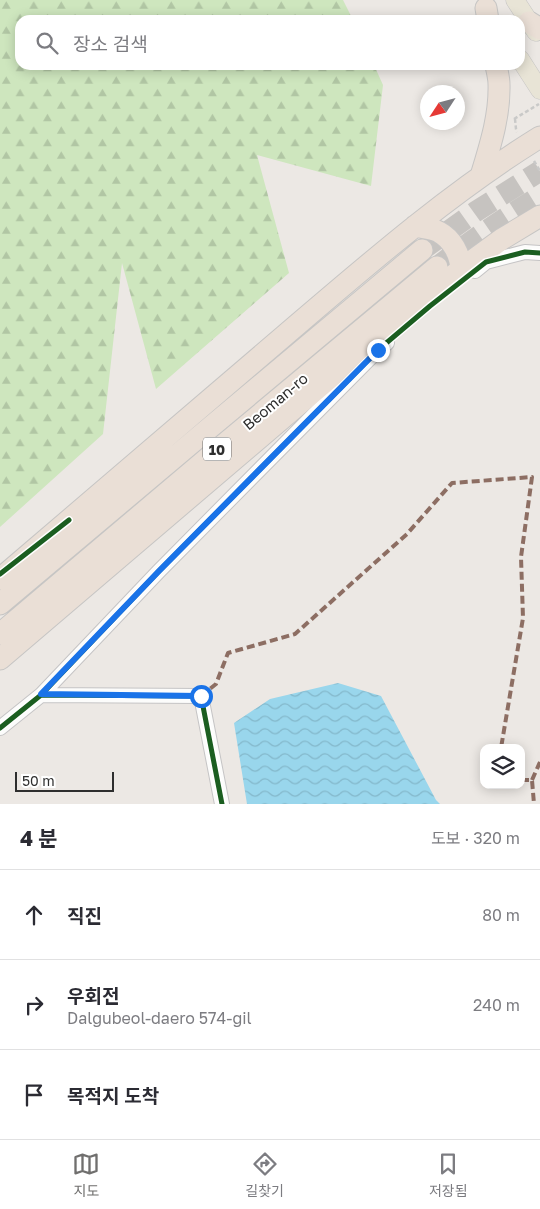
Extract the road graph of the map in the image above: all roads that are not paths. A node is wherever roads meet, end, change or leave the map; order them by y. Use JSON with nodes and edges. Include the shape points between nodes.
{"nodes":[{"id":1,"x":515,"y":0,"type":"edge"},
{"id":2,"x":536,"y":30,"type":"edge"},
{"id":3,"x":525,"y":67,"type":"edge"},
{"id":4,"x":497,"y":70,"type":"edge"},
{"id":5,"x":540,"y":90,"type":"edge"},
{"id":6,"x":540,"y":136,"type":"edge"},
{"id":7,"x":481,"y":176,"type":"junction"},
{"id":8,"x":540,"y":216,"type":"edge"},
{"id":9,"x":414,"y":226,"type":"junction"},
{"id":10,"x":422,"y":250,"type":"tunnel mouth"},
{"id":11,"x":540,"y":253,"type":"edge"},
{"id":12,"x":436,"y":267,"type":"tunnel mouth"},
{"id":13,"x":461,"y":269,"type":"junction"},
{"id":14,"x":68,"y":520,"type":"junction"},
{"id":15,"x":0,"y":574,"type":"edge"},
{"id":16,"x":0,"y":579,"type":"edge"},
{"id":17,"x":0,"y":604,"type":"edge"},
{"id":18,"x":0,"y":634,"type":"edge"},
{"id":19,"x":0,"y":659,"type":"edge"},
{"id":20,"x":41,"y":694,"type":"junction"},
{"id":21,"x":0,"y":728,"type":"edge"},
{"id":22,"x":222,"y":804,"type":"edge"}],
"edges":[{"from":1,"to":2,"type":"main road"},
{"from":3,"to":5,"type":"main road"},
{"from":4,"to":7,"type":"highway","via":[[497,116]]},
{"from":6,"to":7,"type":"highway"},
{"from":7,"to":9,"type":"highway"},
{"from":8,"to":13,"type":"highway"},
{"from":9,"to":13,"type":"highway","via":[[437,230],[450,239],[460,259]]},
{"from":9,"to":14,"type":"highway"},
{"from":10,"to":17,"type":"highway","name":"Beoman-ro","number":"10"},
{"from":11,"to":20,"type":"street","via":[[525,252],[486,262],[378,350]]},
{"from":12,"to":18,"type":"highway","name":"Beoman-ro","number":"10"},
{"from":13,"to":19,"type":"highway"},
{"from":14,"to":15,"type":"street"},
{"from":14,"to":16,"type":"highway"},
{"from":20,"to":21,"type":"street"},
{"from":20,"to":22,"type":"street","via":[[201,696]]}]}
